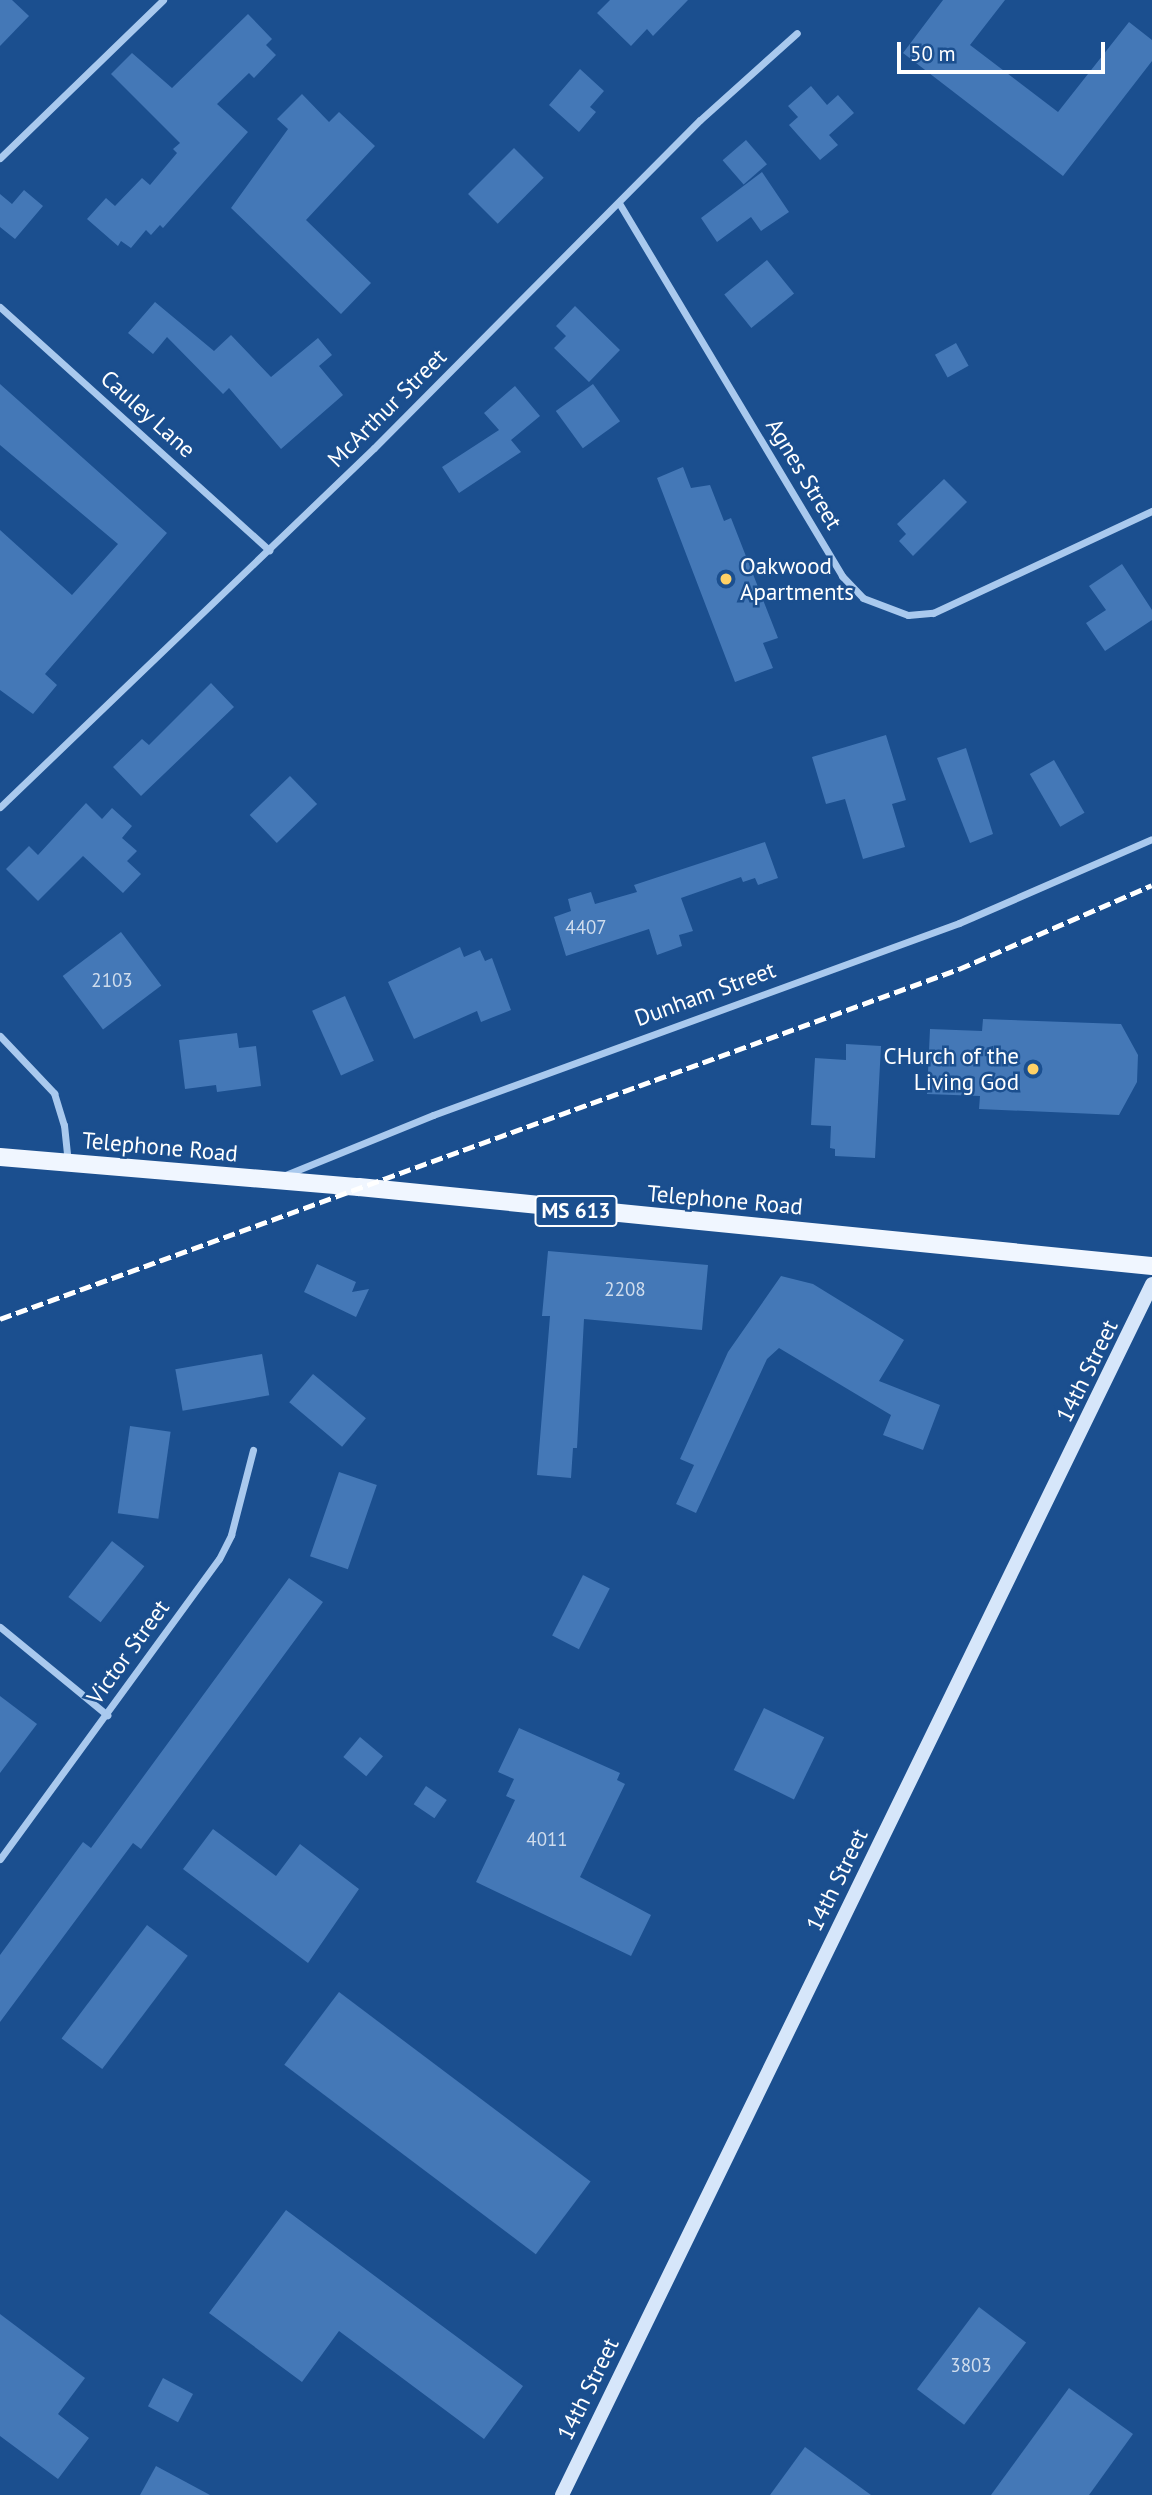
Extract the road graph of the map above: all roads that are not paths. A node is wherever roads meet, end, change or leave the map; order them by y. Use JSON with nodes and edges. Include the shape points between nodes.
{"nodes":[{"id":1,"x":163,"y":0,"type":"edge"},
{"id":2,"x":797,"y":33,"type":"dead end"},
{"id":3,"x":0,"y":158,"type":"edge"},
{"id":4,"x":619,"y":203,"type":"junction"},
{"id":5,"x":0,"y":307,"type":"edge"},
{"id":6,"x":1152,"y":511,"type":"edge"},
{"id":7,"x":269,"y":550,"type":"junction"},
{"id":8,"x":0,"y":807,"type":"edge"},
{"id":9,"x":1152,"y":839,"type":"edge"},
{"id":10,"x":0,"y":1036,"type":"edge"},
{"id":11,"x":0,"y":1157,"type":"edge"},
{"id":12,"x":68,"y":1163,"type":"junction"},
{"id":13,"x":270,"y":1181,"type":"junction"},
{"id":14,"x":1152,"y":1266,"type":"edge"},
{"id":15,"x":1152,"y":1284,"type":"edge"},
{"id":16,"x":253,"y":1450,"type":"dead end"},
{"id":17,"x":0,"y":1627,"type":"edge"},
{"id":18,"x":107,"y":1715,"type":"junction"},
{"id":19,"x":0,"y":1859,"type":"edge"},
{"id":20,"x":562,"y":2495,"type":"edge"}],
"edges":[{"from":1,"to":3,"type":"street"},
{"from":2,"to":4,"type":"street","name":"McArthur Street","via":[[700,120]]},
{"from":4,"to":6,"type":"street","name":"Agnes Street","via":[[842,576],[863,598],[908,615],[933,613]]},
{"from":4,"to":7,"type":"street","name":"McArthur Street"},
{"from":5,"to":7,"type":"street","name":"Cauley Lane"},
{"from":7,"to":8,"type":"street","name":"McArthur Street"},
{"from":9,"to":13,"type":"street","name":"Dunham Street","via":[[959,923],[433,1115]]},
{"from":10,"to":12,"type":"street","via":[[54,1093],[64,1125]]},
{"from":11,"to":12,"type":"main road","name":"Telephone Road","number":"MS 613"},
{"from":12,"to":13,"type":"main road","name":"Telephone Road","number":"MS 613"},
{"from":13,"to":14,"type":"main road","name":"Telephone Road","number":"MS 613"},
{"from":15,"to":20,"type":"street","name":"14th Street"},
{"from":16,"to":18,"type":"street","name":"Victor Street","via":[[231,1535],[219,1559]]},
{"from":17,"to":18,"type":"street"},
{"from":18,"to":19,"type":"street","name":"Victor Street"}]}
